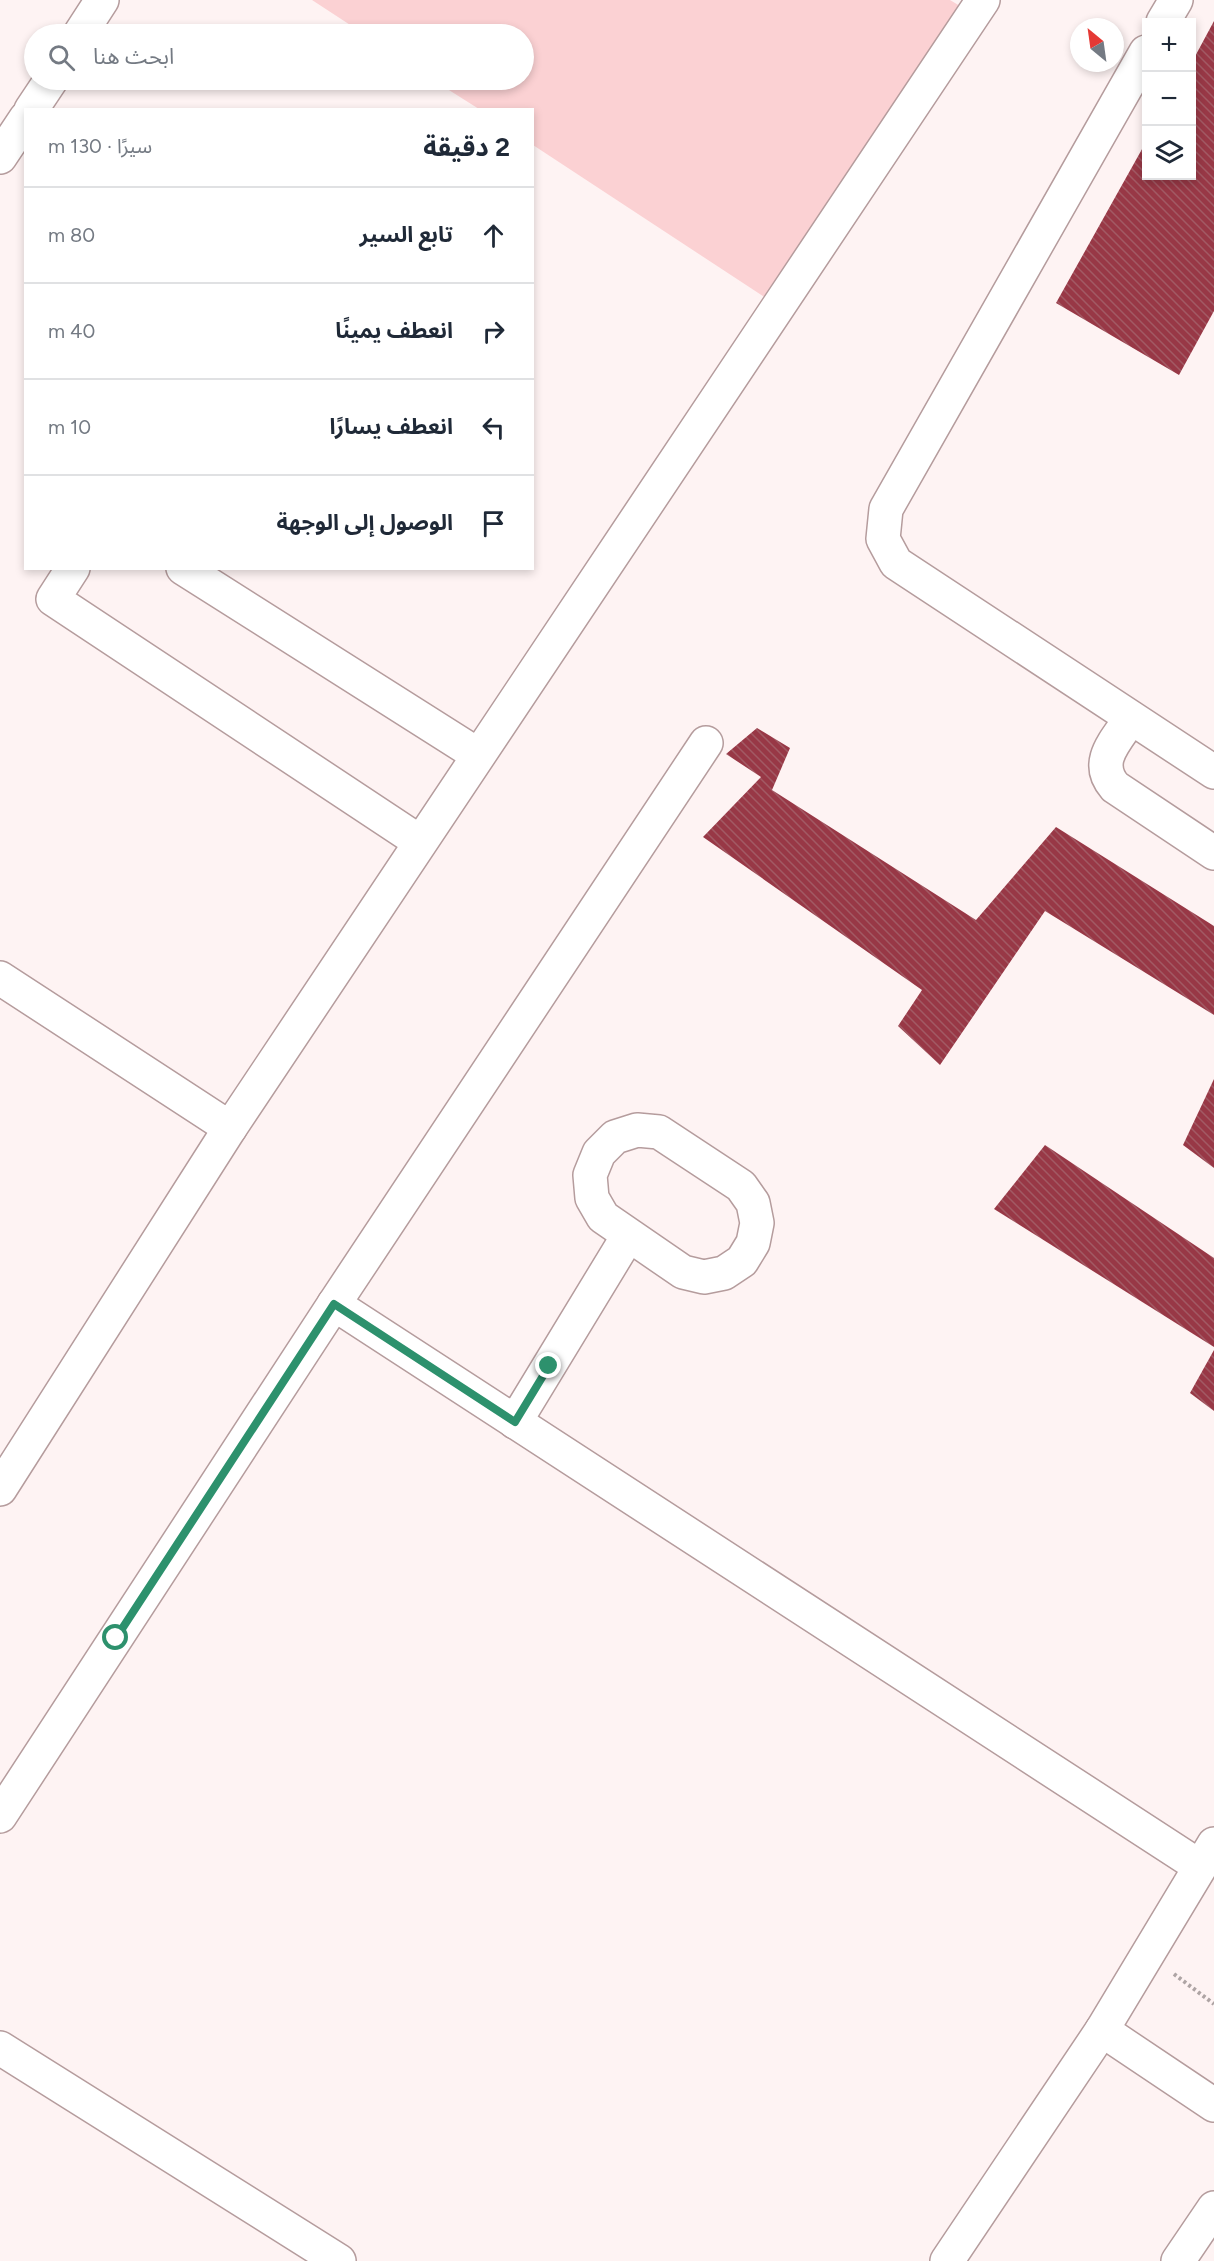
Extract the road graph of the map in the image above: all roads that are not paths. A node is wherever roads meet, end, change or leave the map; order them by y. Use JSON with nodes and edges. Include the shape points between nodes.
{"nodes":[{"id":1,"x":102,"y":0,"type":"edge"},
{"id":2,"x":983,"y":0,"type":"edge"},
{"id":3,"x":1176,"y":0,"type":"edge"},
{"id":4,"x":1165,"y":18,"type":"edge"},
{"id":5,"x":86,"y":24,"type":"edge"},
{"id":6,"x":1142,"y":59,"type":"edge"},
{"id":7,"x":44,"y":90,"type":"edge"},
{"id":8,"x":32,"y":108,"type":"edge"},
{"id":9,"x":24,"y":121,"type":"edge"},
{"id":10,"x":0,"y":157,"type":"edge"},
{"id":11,"x":72,"y":570,"type":"edge"},
{"id":12,"x":186,"y":570,"type":"edge"},
{"id":13,"x":1131,"y":718,"type":"junction"},
{"id":14,"x":706,"y":743,"type":"dead end"},
{"id":15,"x":478,"y":755,"type":"junction"},
{"id":16,"x":1214,"y":772,"type":"edge"},
{"id":17,"x":420,"y":842,"type":"junction"},
{"id":18,"x":1214,"y":853,"type":"edge"},
{"id":19,"x":0,"y":978,"type":"edge"},
{"id":20,"x":230,"y":1128,"type":"junction"},
{"id":21,"x":628,"y":1236,"type":"junction"},
{"id":22,"x":334,"y":1304,"type":"junction"},
{"id":23,"x":515,"y":1422,"type":"junction"},
{"id":24,"x":0,"y":1489,"type":"edge"},
{"id":25,"x":0,"y":1816,"type":"edge"},
{"id":26,"x":1207,"y":1855,"type":"edge"},
{"id":27,"x":1102,"y":2030,"type":"junction"},
{"id":28,"x":0,"y":2048,"type":"edge"},
{"id":29,"x":1214,"y":2105,"type":"edge"},
{"id":30,"x":1214,"y":2208,"type":"edge"},
{"id":31,"x":339,"y":2261,"type":"edge"},
{"id":32,"x":947,"y":2261,"type":"edge"},
{"id":33,"x":1178,"y":2261,"type":"edge"}],
"edges":[{"from":1,"to":5,"type":"lane"},
{"from":2,"to":15,"type":"lane"},
{"from":3,"to":4,"type":"lane"},
{"from":6,"to":13,"type":"lane","via":[[886,509],[883,539],[896,563]]},
{"from":7,"to":8,"type":"lane"},
{"from":9,"to":10,"type":"lane"},
{"from":11,"to":17,"type":"lane","via":[[53,599]]},
{"from":12,"to":15,"type":"lane"},
{"from":13,"to":16,"type":"lane"},
{"from":13,"to":18,"type":"lane","via":[[1106,756],[1108,779]]},
{"from":14,"to":22,"type":"lane"},
{"from":15,"to":17,"type":"lane"},
{"from":17,"to":20,"type":"lane"},
{"from":19,"to":20,"type":"lane"},
{"from":20,"to":24,"type":"lane"},
{"from":21,"to":21,"type":"lane","via":[[683,1272],[704,1277],[724,1273],[742,1261],[753,1244],[757,1223],[753,1203],[741,1186],[659,1132],[637,1130],[615,1137],[599,1153],[590,1175],[592,1198],[603,1217]]},
{"from":21,"to":23,"type":"lane"},
{"from":22,"to":23,"type":"lane"},
{"from":22,"to":25,"type":"lane"},
{"from":23,"to":26,"type":"lane"},
{"from":26,"to":27,"type":"lane"},
{"from":27,"to":29,"type":"lane"},
{"from":27,"to":32,"type":"lane"},
{"from":28,"to":31,"type":"lane"},
{"from":30,"to":33,"type":"lane"}]}
